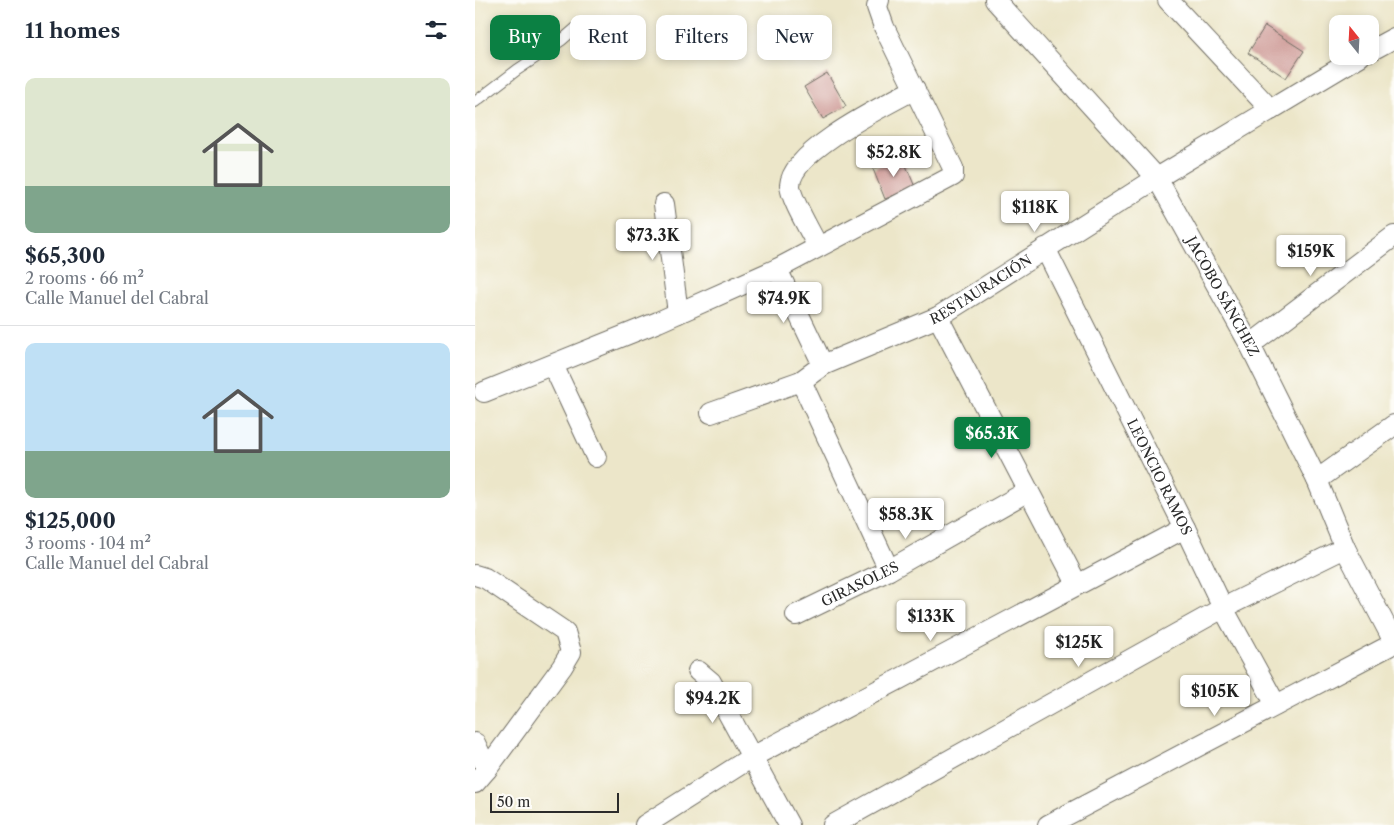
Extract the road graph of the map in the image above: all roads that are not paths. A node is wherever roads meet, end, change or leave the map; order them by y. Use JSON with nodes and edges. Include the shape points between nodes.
{"nodes":[{"id":1,"x":995,"y":0,"type":"edge"},
{"id":2,"x":1167,"y":0,"type":"edge"},
{"id":3,"x":878,"y":3,"type":"edge"},
{"id":4,"x":570,"y":33,"type":"edge"},
{"id":5,"x":1394,"y":38,"type":"edge"},
{"id":6,"x":1379,"y":46,"type":"edge"},
{"id":7,"x":1346,"y":65,"type":"edge"},
{"id":8,"x":915,"y":89,"type":"junction"},
{"id":9,"x":475,"y":102,"type":"edge"},
{"id":10,"x":1271,"y":110,"type":"junction"},
{"id":11,"x":1157,"y":178,"type":"junction"},
{"id":12,"x":664,"y":204,"type":"dead end"},
{"id":13,"x":1394,"y":236,"type":"edge"},
{"id":14,"x":818,"y":247,"type":"junction"},
{"id":15,"x":1045,"y":248,"type":"junction"},
{"id":16,"x":777,"y":269,"type":"junction"},
{"id":17,"x":678,"y":313,"type":"junction"},
{"id":18,"x":938,"y":317,"type":"junction"},
{"id":19,"x":1249,"y":345,"type":"junction"},
{"id":20,"x":553,"y":365,"type":"junction"},
{"id":21,"x":823,"y":365,"type":"junction"},
{"id":22,"x":801,"y":381,"type":"junction"},
{"id":23,"x":484,"y":392,"type":"dead end"},
{"id":24,"x":711,"y":413,"type":"dead end"},
{"id":25,"x":1394,"y":425,"type":"edge"},
{"id":26,"x":596,"y":457,"type":"dead end"},
{"id":27,"x":1317,"y":480,"type":"junction"},
{"id":28,"x":1028,"y":491,"type":"junction"},
{"id":29,"x":1185,"y":528,"type":"junction"},
{"id":30,"x":1345,"y":548,"type":"junction"},
{"id":31,"x":889,"y":570,"type":"junction"},
{"id":32,"x":475,"y":575,"type":"edge"},
{"id":33,"x":1077,"y":584,"type":"junction"},
{"id":34,"x":1223,"y":608,"type":"junction"},
{"id":35,"x":796,"y":615,"type":"dead end"},
{"id":36,"x":1392,"y":633,"type":"edge"},
{"id":37,"x":698,"y":671,"type":"dead end"},
{"id":38,"x":1276,"y":705,"type":"junction"},
{"id":39,"x":475,"y":743,"type":"edge"},
{"id":40,"x":752,"y":757,"type":"junction"},
{"id":41,"x":481,"y":776,"type":"edge"},
{"id":42,"x":645,"y":825,"type":"edge"},
{"id":43,"x":789,"y":825,"type":"edge"},
{"id":44,"x":833,"y":825,"type":"edge"},
{"id":45,"x":1048,"y":825,"type":"edge"}],
"edges":[{"from":1,"to":11,"type":"street","name":"JACOBO SÁNCHEZ"},
{"from":2,"to":10,"type":"street"},
{"from":3,"to":8,"type":"street","via":[[884,27]]},
{"from":4,"to":9,"type":"lane"},
{"from":5,"to":6,"type":"street"},
{"from":7,"to":10,"type":"street","name":"RESTAURACIÓN"},
{"from":8,"to":14,"type":"street","via":[[835,134],[795,168],[790,185]]},
{"from":8,"to":14,"type":"street","via":[[953,168],[953,176]]},
{"from":10,"to":11,"type":"street","name":"RESTAURACIÓN"},
{"from":11,"to":15,"type":"street","name":"RESTAURACIÓN"},
{"from":11,"to":19,"type":"street","name":"JACOBO SÁNCHEZ"},
{"from":12,"to":17,"type":"street"},
{"from":13,"to":19,"type":"street"},
{"from":14,"to":16,"type":"street"},
{"from":15,"to":18,"type":"street","name":"RESTAURACIÓN"},
{"from":15,"to":29,"type":"street","name":"LEONCIO RAMOS"},
{"from":16,"to":17,"type":"street"},
{"from":16,"to":21,"type":"street"},
{"from":17,"to":20,"type":"street"},
{"from":18,"to":21,"type":"street","name":"RESTAURACIÓN"},
{"from":18,"to":28,"type":"street"},
{"from":19,"to":27,"type":"street","name":"JACOBO SÁNCHEZ"},
{"from":20,"to":23,"type":"street"},
{"from":20,"to":26,"type":"street"},
{"from":21,"to":22,"type":"street","name":"RESTAURACIÓN"},
{"from":22,"to":24,"type":"street","name":"RESTAURACIÓN"},
{"from":22,"to":31,"type":"street"},
{"from":25,"to":27,"type":"street"},
{"from":27,"to":30,"type":"street","name":"JACOBO SÁNCHEZ"},
{"from":28,"to":31,"type":"street","name":"GIRASOLES"},
{"from":28,"to":33,"type":"street"},
{"from":29,"to":33,"type":"street"},
{"from":29,"to":34,"type":"street","name":"LEONCIO RAMOS"},
{"from":30,"to":34,"type":"street"},
{"from":30,"to":36,"type":"street","name":"JACOBO SÁNCHEZ"},
{"from":31,"to":35,"type":"street","name":"GIRASOLES"},
{"from":32,"to":41,"type":"street","via":[[485,578],[565,632],[571,652],[563,668]]},
{"from":33,"to":40,"type":"street"},
{"from":34,"to":38,"type":"street","name":"LEONCIO RAMOS"},
{"from":34,"to":44,"type":"street"},
{"from":36,"to":38,"type":"street","via":[[1389,646]]},
{"from":37,"to":40,"type":"street","via":[[711,682]]},
{"from":38,"to":45,"type":"street"},
{"from":39,"to":41,"type":"street"},
{"from":40,"to":42,"type":"street"},
{"from":40,"to":43,"type":"street"}]}
